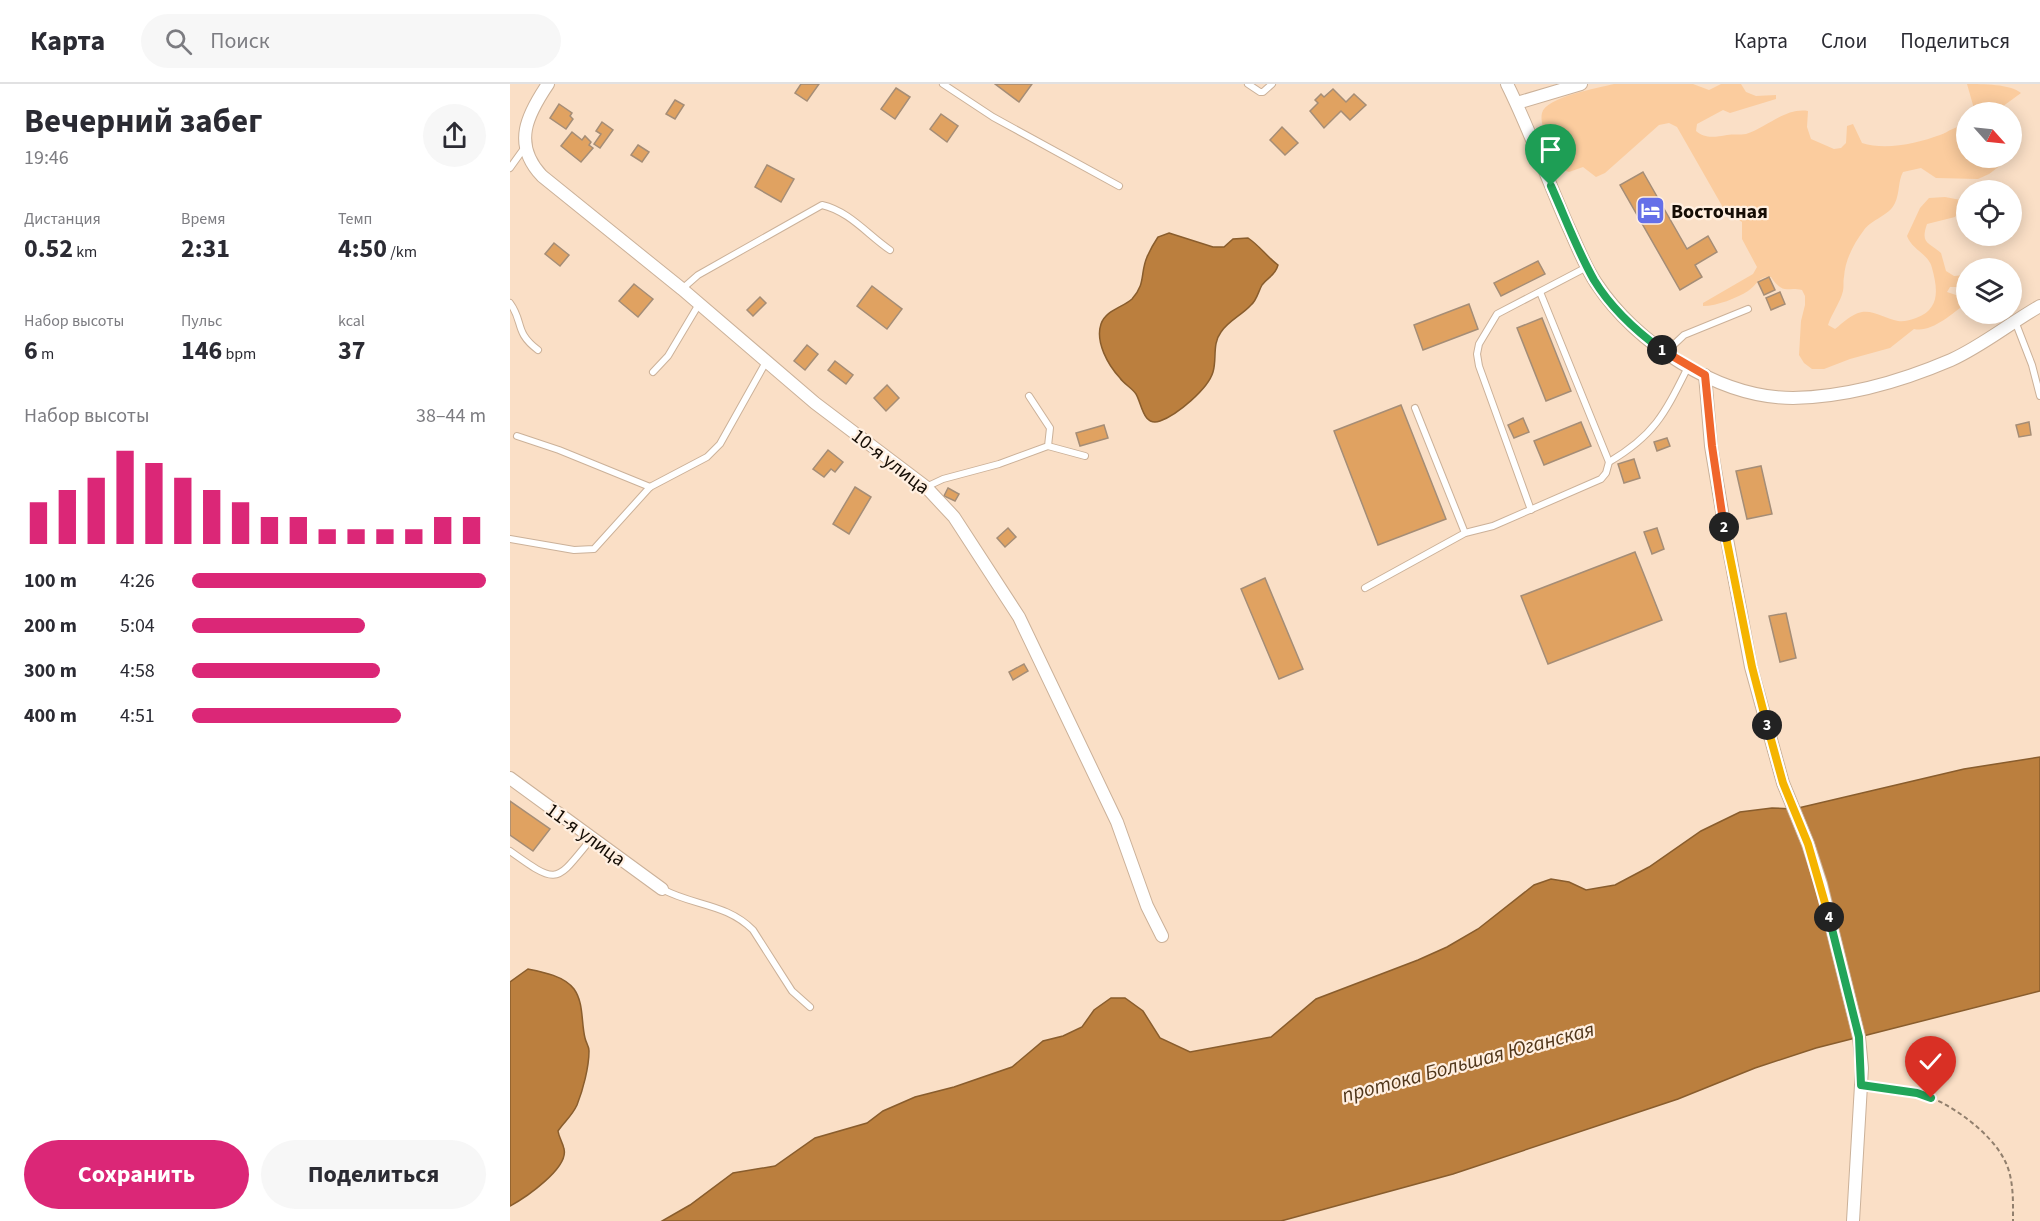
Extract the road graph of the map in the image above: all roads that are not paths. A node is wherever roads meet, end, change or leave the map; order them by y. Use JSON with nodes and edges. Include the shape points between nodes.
{"nodes":[{"id":1,"x":548,"y":84,"type":"edge"},
{"id":2,"x":943,"y":84,"type":"edge"},
{"id":3,"x":1248,"y":84,"type":"edge"},
{"id":4,"x":1272,"y":84,"type":"edge"},
{"id":5,"x":1507,"y":84,"type":"edge"},
{"id":6,"x":1581,"y":84,"type":"edge"},
{"id":7,"x":1516,"y":103,"type":"junction"},
{"id":8,"x":525,"y":146,"type":"junction"},
{"id":9,"x":510,"y":168,"type":"edge"},
{"id":10,"x":1119,"y":186,"type":"dead end"},
{"id":11,"x":890,"y":250,"type":"dead end"},
{"id":12,"x":1587,"y":267,"type":"junction"},
{"id":13,"x":682,"y":289,"type":"junction"},
{"id":14,"x":1540,"y":292,"type":"junction"},
{"id":15,"x":510,"y":303,"type":"edge"},
{"id":16,"x":699,"y":303,"type":"junction"},
{"id":17,"x":2040,"y":306,"type":"edge"},
{"id":18,"x":1748,"y":309,"type":"dead end"},
{"id":19,"x":2022,"y":317,"type":"edge"},
{"id":20,"x":2010,"y":324,"type":"edge"},
{"id":21,"x":2016,"y":324,"type":"edge"},
{"id":22,"x":538,"y":350,"type":"dead end"},
{"id":23,"x":1665,"y":353,"type":"junction"},
{"id":24,"x":767,"y":362,"type":"junction"},
{"id":25,"x":1688,"y":366,"type":"junction"},
{"id":26,"x":653,"y":372,"type":"dead end"},
{"id":27,"x":1705,"y":375,"type":"junction"},
{"id":28,"x":1029,"y":396,"type":"dead end"},
{"id":29,"x":2040,"y":396,"type":"edge"},
{"id":30,"x":1415,"y":408,"type":"dead end"},
{"id":31,"x":517,"y":436,"type":"dead end"},
{"id":32,"x":1048,"y":447,"type":"junction"},
{"id":33,"x":1085,"y":456,"type":"dead end"},
{"id":34,"x":1609,"y":462,"type":"junction"},
{"id":35,"x":926,"y":487,"type":"junction"},
{"id":36,"x":650,"y":488,"type":"junction"},
{"id":37,"x":1531,"y":510,"type":"junction"},
{"id":38,"x":1465,"y":533,"type":"junction"},
{"id":39,"x":510,"y":539,"type":"edge"},
{"id":40,"x":1365,"y":588,"type":"dead end"},
{"id":41,"x":510,"y":778,"type":"edge"},
{"id":42,"x":592,"y":838,"type":"junction"},
{"id":43,"x":510,"y":851,"type":"edge"},
{"id":44,"x":662,"y":889,"type":"joint"},
{"id":45,"x":1162,"y":936,"type":"dead end"},
{"id":46,"x":810,"y":1007,"type":"dead end"},
{"id":47,"x":1853,"y":1221,"type":"edge"}],
"edges":[{"from":1,"to":8,"type":"street","via":[[528,116]]},
{"from":2,"to":10,"type":"lane","via":[[993,117]]},
{"from":3,"to":4,"type":"lane","via":[[1263,92]]},
{"from":5,"to":7,"type":"street"},
{"from":6,"to":7,"type":"street"},
{"from":7,"to":12,"type":"street"},
{"from":8,"to":9,"type":"lane"},
{"from":8,"to":13,"type":"street","name":"10-я улица","via":[[542,176]]},
{"from":11,"to":13,"type":"lane","via":[[853,220],[822,205],[698,275]]},
{"from":12,"to":14,"type":"lane"},
{"from":12,"to":23,"type":"street","via":[[1622,315]]},
{"from":13,"to":16,"type":"street","name":"10-я улица"},
{"from":14,"to":34,"type":"lane"},
{"from":14,"to":37,"type":"lane","via":[[1497,314],[1477,354]]},
{"from":15,"to":22,"type":"lane","via":[[524,338]]},
{"from":16,"to":24,"type":"street","name":"10-я улица"},
{"from":16,"to":26,"type":"lane","via":[[668,356]]},
{"from":17,"to":19,"type":"street"},
{"from":18,"to":23,"type":"lane","via":[[1684,335]]},
{"from":20,"to":27,"type":"street","via":[[1952,359],[1873,386],[1825,396],[1764,395]]},
{"from":21,"to":29,"type":"lane"},
{"from":23,"to":25,"type":"street"},
{"from":24,"to":35,"type":"street","name":"10-я улица"},
{"from":24,"to":36,"type":"lane","via":[[720,444],[707,457]]},
{"from":25,"to":27,"type":"street"},
{"from":25,"to":34,"type":"lane","via":[[1659,422],[1641,441]]},
{"from":27,"to":47,"type":"street","via":[[1722,512],[1752,667],[1783,783],[1821,884],[1859,1037],[1861,1085]]},
{"from":28,"to":32,"type":"lane","via":[[1050,428]]},
{"from":30,"to":38,"type":"lane"},
{"from":31,"to":36,"type":"lane"},
{"from":32,"to":33,"type":"lane"},
{"from":32,"to":35,"type":"lane"},
{"from":34,"to":37,"type":"lane","via":[[1601,479]]},
{"from":35,"to":45,"type":"street","name":"10-я улица","via":[[954,517],[1019,617],[1117,822]]},
{"from":36,"to":39,"type":"lane","via":[[594,549],[574,550]]},
{"from":37,"to":38,"type":"lane"},
{"from":38,"to":40,"type":"lane"},
{"from":41,"to":42,"type":"street","name":"11-я улица"},
{"from":42,"to":43,"type":"lane","via":[[565,871],[549,876]]},
{"from":42,"to":44,"type":"street","name":"11-я улица"},
{"from":44,"to":46,"type":"lane","via":[[725,910],[746,922],[792,991]]}]}
